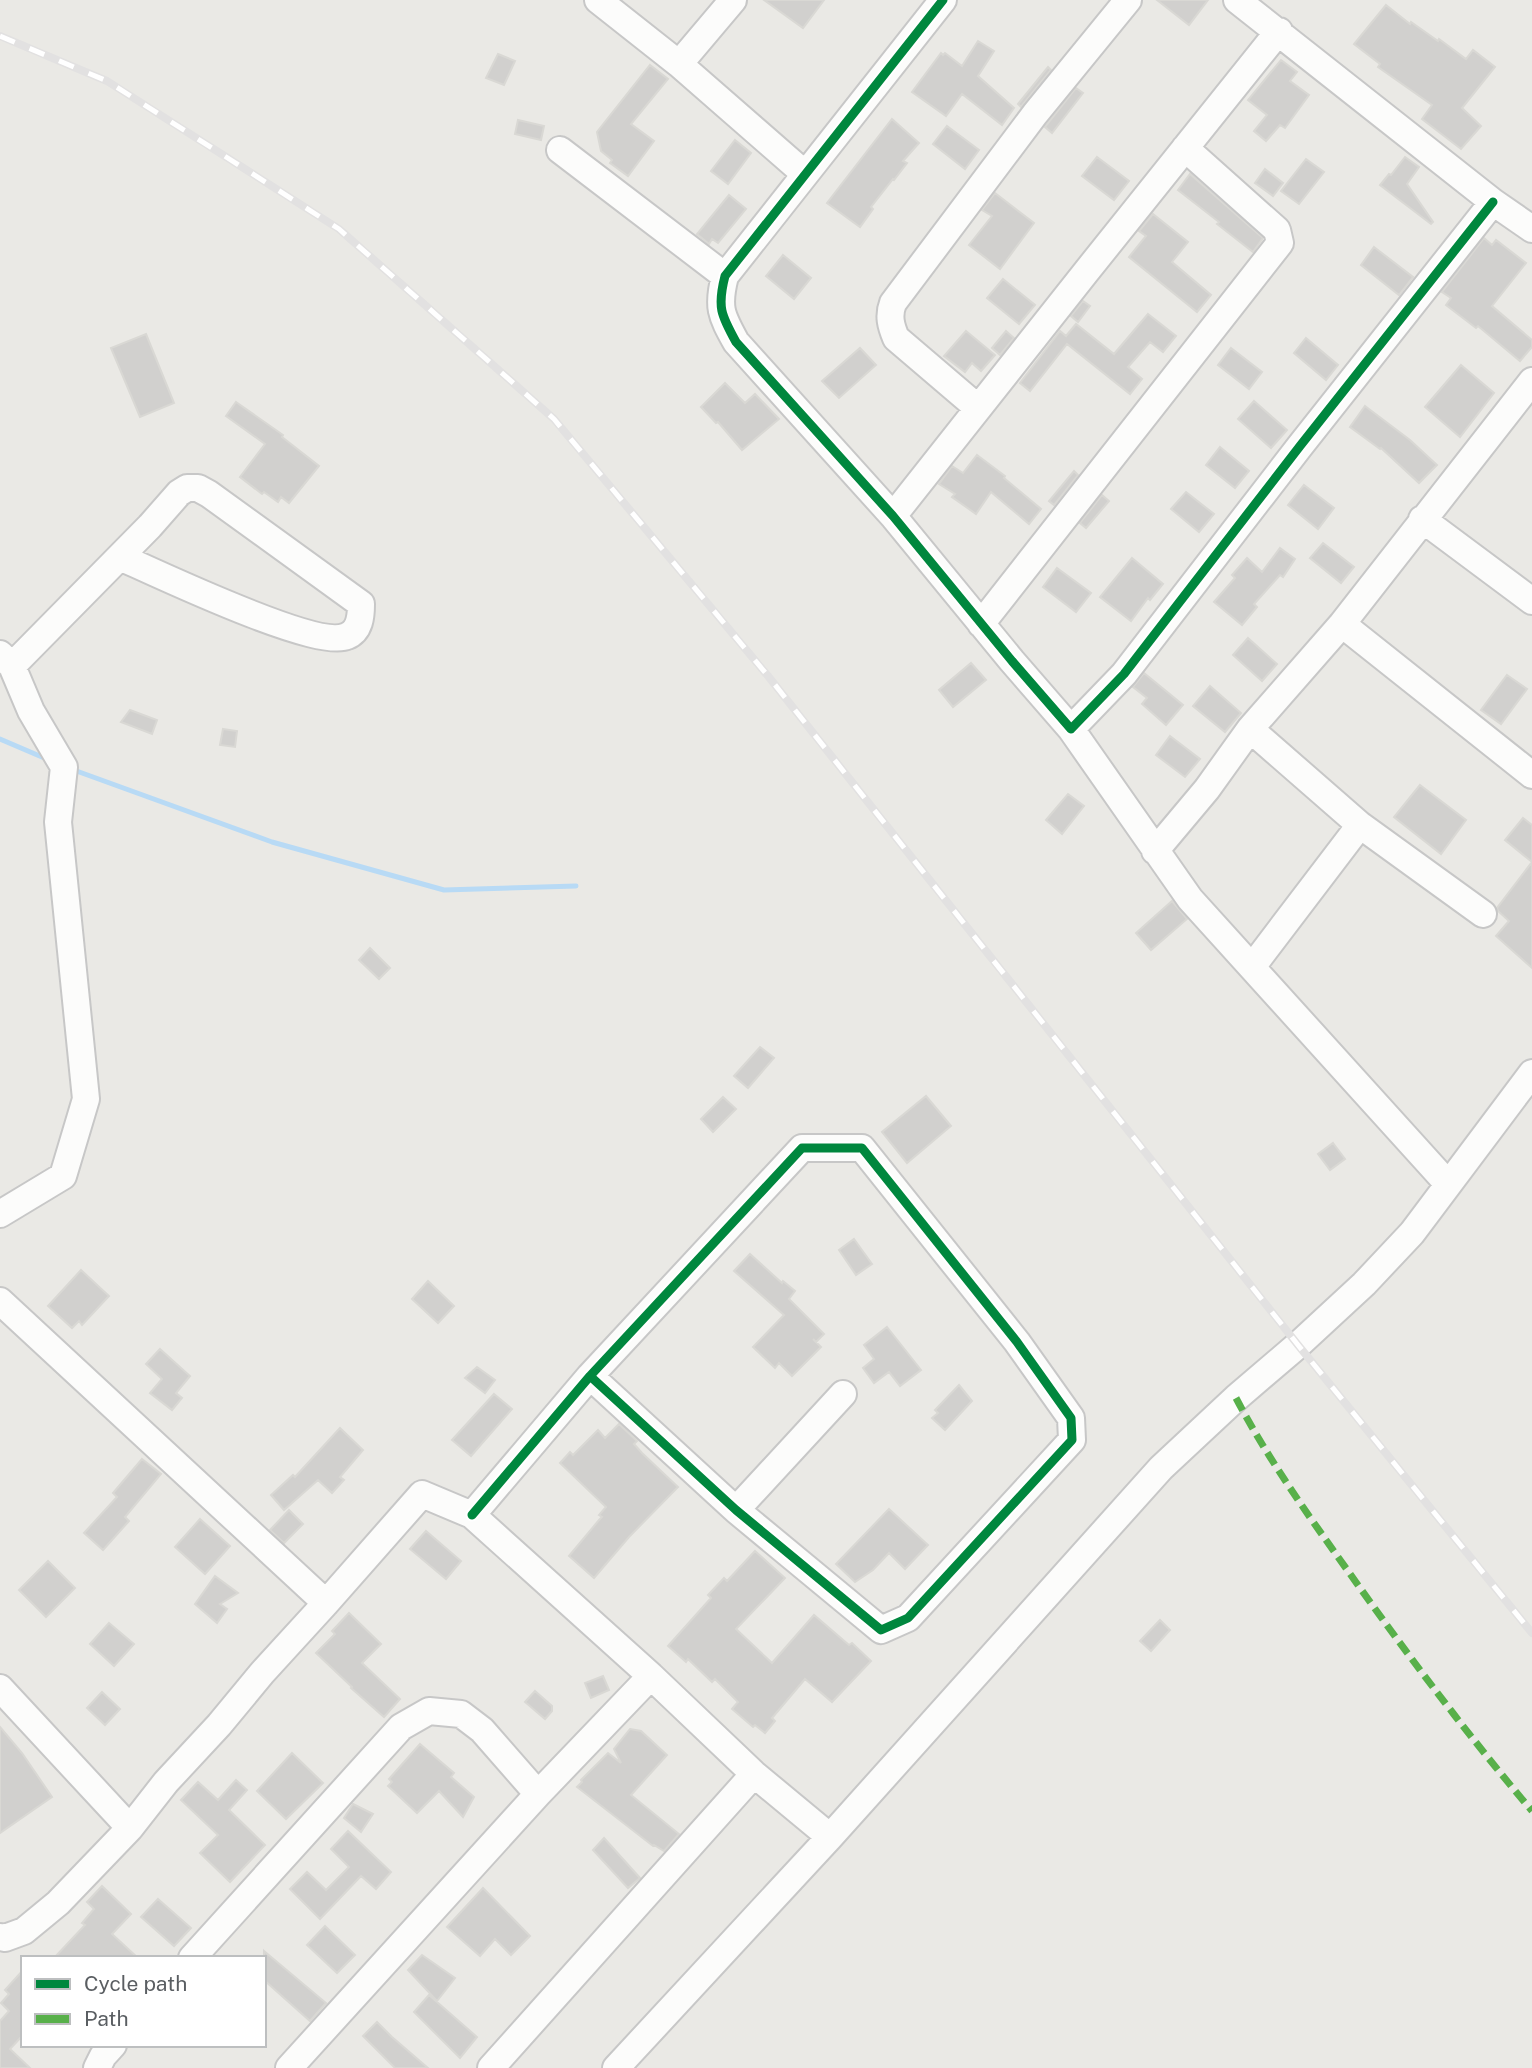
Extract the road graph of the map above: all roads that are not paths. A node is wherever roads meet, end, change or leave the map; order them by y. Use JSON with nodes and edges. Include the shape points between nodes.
{"nodes":[{"id":1,"x":597,"y":0,"type":"edge"},
{"id":2,"x":733,"y":0,"type":"edge"},
{"id":3,"x":943,"y":0,"type":"edge"},
{"id":4,"x":1128,"y":0,"type":"edge"},
{"id":5,"x":1237,"y":0,"type":"edge"},
{"id":6,"x":1279,"y":31,"type":"junction"},
{"id":7,"x":679,"y":64,"type":"junction"},
{"id":8,"x":1185,"y":148,"type":"junction"},
{"id":9,"x":560,"y":150,"type":"dead end"},
{"id":10,"x":805,"y":174,"type":"junction"},
{"id":11,"x":1493,"y":202,"type":"junction"},
{"id":12,"x":1531,"y":227,"type":"edge"},
{"id":13,"x":724,"y":276,"type":"junction"},
{"id":14,"x":1532,"y":381,"type":"edge"},
{"id":15,"x":978,"y":408,"type":"junction"},
{"id":16,"x":1522,"y":413,"type":"edge"},
{"id":17,"x":893,"y":516,"type":"junction"},
{"id":18,"x":1422,"y":519,"type":"junction"},
{"id":19,"x":120,"y":557,"type":"junction"},
{"id":20,"x":1532,"y":601,"type":"edge"},
{"id":21,"x":981,"y":624,"type":"junction"},
{"id":22,"x":1342,"y":624,"type":"junction"},
{"id":23,"x":6,"y":660,"type":"edge"},
{"id":24,"x":1071,"y":729,"type":"junction"},
{"id":25,"x":1250,"y":729,"type":"junction"},
{"id":26,"x":1532,"y":775,"type":"edge"},
{"id":27,"x":1360,"y":825,"type":"junction"},
{"id":28,"x":1155,"y":851,"type":"junction"},
{"id":29,"x":1483,"y":914,"type":"dead end"},
{"id":30,"x":1252,"y":967,"type":"junction"},
{"id":31,"x":1532,"y":1073,"type":"edge"},
{"id":32,"x":1448,"y":1184,"type":"junction"},
{"id":33,"x":0,"y":1213,"type":"edge"},
{"id":34,"x":0,"y":1301,"type":"edge"},
{"id":35,"x":590,"y":1376,"type":"junction"},
{"id":36,"x":843,"y":1394,"type":"dead end"},
{"id":37,"x":736,"y":1510,"type":"junction"},
{"id":38,"x":472,"y":1515,"type":"junction"},
{"id":39,"x":326,"y":1603,"type":"junction"},
{"id":40,"x":651,"y":1676,"type":"junction"},
{"id":41,"x":0,"y":1688,"type":"edge"},
{"id":42,"x":754,"y":1774,"type":"junction"},
{"id":43,"x":538,"y":1794,"type":"junction"},
{"id":44,"x":130,"y":1828,"type":"junction"},
{"id":45,"x":830,"y":1838,"type":"junction"},
{"id":46,"x":0,"y":1937,"type":"edge"},
{"id":47,"x":194,"y":1956,"type":"edge"},
{"id":48,"x":111,"y":2047,"type":"edge"},
{"id":49,"x":97,"y":2068,"type":"edge"},
{"id":50,"x":289,"y":2068,"type":"edge"},
{"id":51,"x":491,"y":2068,"type":"edge"},
{"id":52,"x":616,"y":2068,"type":"edge"}],
"edges":[{"from":1,"to":7,"type":"street"},
{"from":2,"to":7,"type":"street"},
{"from":3,"to":10,"type":"street"},
{"from":4,"to":15,"type":"street","via":[[1035,114],[890,311],[896,338]]},
{"from":5,"to":6,"type":"street"},
{"from":6,"to":8,"type":"street"},
{"from":6,"to":11,"type":"street"},
{"from":7,"to":10,"type":"street"},
{"from":8,"to":15,"type":"street"},
{"from":8,"to":21,"type":"street","via":[[1277,230],[1280,243]]},
{"from":9,"to":13,"type":"street"},
{"from":10,"to":13,"type":"street"},
{"from":11,"to":12,"type":"street"},
{"from":11,"to":24,"type":"street","via":[[1124,674]]},
{"from":13,"to":17,"type":"street","via":[[722,315],[736,342]]},
{"from":14,"to":16,"type":"street"},
{"from":15,"to":17,"type":"street"},
{"from":16,"to":18,"type":"street"},
{"from":17,"to":21,"type":"street"},
{"from":18,"to":20,"type":"street"},
{"from":18,"to":22,"type":"street"},
{"from":19,"to":19,"type":"street","via":[[179,493],[198,488],[361,604],[361,616],[355,632],[345,638],[297,631]]},
{"from":19,"to":23,"type":"street"},
{"from":21,"to":24,"type":"street"},
{"from":22,"to":25,"type":"street"},
{"from":22,"to":26,"type":"street"},
{"from":23,"to":33,"type":"street","via":[[65,767],[58,822],[86,1099],[63,1176]]},
{"from":24,"to":28,"type":"street"},
{"from":25,"to":27,"type":"street"},
{"from":25,"to":28,"type":"street"},
{"from":27,"to":29,"type":"street"},
{"from":27,"to":30,"type":"street"},
{"from":28,"to":30,"type":"street","via":[[1189,900]]},
{"from":30,"to":32,"type":"street"},
{"from":31,"to":32,"type":"street"},
{"from":32,"to":45,"type":"street","via":[[1412,1233],[1364,1284],[1161,1468]]},
{"from":34,"to":39,"type":"street"},
{"from":35,"to":37,"type":"street"},
{"from":35,"to":37,"type":"street","via":[[802,1148],[862,1148],[1017,1342],[1071,1418],[1072,1440],[908,1618],[881,1630]]},
{"from":35,"to":38,"type":"street"},
{"from":36,"to":37,"type":"street"},
{"from":38,"to":39,"type":"street","via":[[422,1494]]},
{"from":38,"to":40,"type":"street"},
{"from":39,"to":44,"type":"street"},
{"from":40,"to":42,"type":"street"},
{"from":40,"to":43,"type":"street"},
{"from":41,"to":44,"type":"street"},
{"from":42,"to":45,"type":"street"},
{"from":42,"to":51,"type":"street"},
{"from":43,"to":47,"type":"street","via":[[482,1730],[461,1714],[429,1711],[401,1727]]},
{"from":43,"to":50,"type":"street"},
{"from":44,"to":46,"type":"street","via":[[58,1903],[24,1931]]},
{"from":45,"to":52,"type":"street"},
{"from":48,"to":49,"type":"street"}]}
